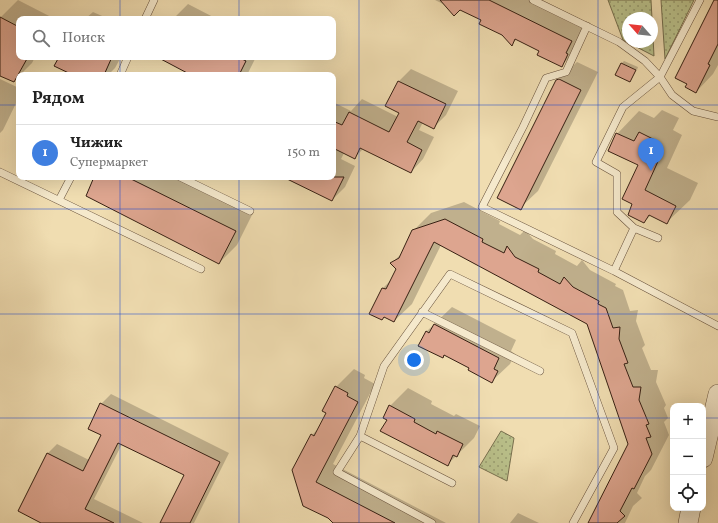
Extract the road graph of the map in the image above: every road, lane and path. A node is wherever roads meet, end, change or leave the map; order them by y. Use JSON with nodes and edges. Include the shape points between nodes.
{"nodes":[{"id":1,"x":154,"y":0,"type":"edge"},
{"id":2,"x":533,"y":0,"type":"edge"},
{"id":3,"x":700,"y":0,"type":"edge"},
{"id":4,"x":146,"y":16,"type":"edge"},
{"id":5,"x":587,"y":26,"type":"junction"},
{"id":6,"x":127,"y":60,"type":"edge"},
{"id":7,"x":121,"y":72,"type":"edge"},
{"id":8,"x":660,"y":77,"type":"junction"},
{"id":9,"x":718,"y":117,"type":"edge"},
{"id":10,"x":0,"y":172,"type":"edge"},
{"id":11,"x":16,"y":180,"type":"edge"},
{"id":12,"x":17,"y":180,"type":"edge"},
{"id":13,"x":69,"y":180,"type":"edge"},
{"id":14,"x":186,"y":180,"type":"edge"},
{"id":15,"x":59,"y":200,"type":"junction"},
{"id":16,"x":250,"y":211,"type":"dead end"},
{"id":17,"x":634,"y":228,"type":"junction"},
{"id":18,"x":658,"y":238,"type":"dead end"},
{"id":19,"x":200,"y":269,"type":"dead end"},
{"id":20,"x":614,"y":271,"type":"junction"},
{"id":21,"x":422,"y":312,"type":"junction"},
{"id":22,"x":718,"y":326,"type":"edge"},
{"id":23,"x":540,"y":372,"type":"dead end"},
{"id":24,"x":718,"y":394,"type":"edge"},
{"id":25,"x":360,"y":436,"type":"junction"},
{"id":26,"x":706,"y":445,"type":"edge"},
{"id":27,"x":452,"y":483,"type":"dead end"},
{"id":28,"x":690,"y":511,"type":"edge"},
{"id":29,"x":432,"y":523,"type":"edge"},
{"id":30,"x":573,"y":523,"type":"edge"},
{"id":31,"x":688,"y":523,"type":"edge"}],
"edges":[{"from":1,"to":4,"type":"lane"},
{"from":2,"to":5,"type":"lane"},
{"from":3,"to":8,"type":"lane"},
{"from":5,"to":8,"type":"lane","via":[[619,42],[645,61]]},
{"from":5,"to":20,"type":"lane","via":[[566,72],[546,78],[482,207]]},
{"from":6,"to":7,"type":"lane"},
{"from":8,"to":9,"type":"lane","via":[[672,95],[692,111]]},
{"from":8,"to":17,"type":"lane","via":[[623,107],[596,162],[617,174],[617,212]]},
{"from":10,"to":11,"type":"lane"},
{"from":12,"to":15,"type":"lane"},
{"from":13,"to":15,"type":"lane"},
{"from":14,"to":16,"type":"lane"},
{"from":15,"to":19,"type":"lane"},
{"from":17,"to":18,"type":"lane"},
{"from":17,"to":20,"type":"lane"},
{"from":20,"to":22,"type":"lane"},
{"from":21,"to":23,"type":"lane"},
{"from":21,"to":25,"type":"lane","via":[[384,366]]},
{"from":21,"to":30,"type":"lane","via":[[450,274],[572,333],[614,448]]},
{"from":24,"to":26,"type":"street"},
{"from":25,"to":27,"type":"lane"},
{"from":25,"to":29,"type":"lane","via":[[337,472]]},
{"from":28,"to":31,"type":"street"}]}
